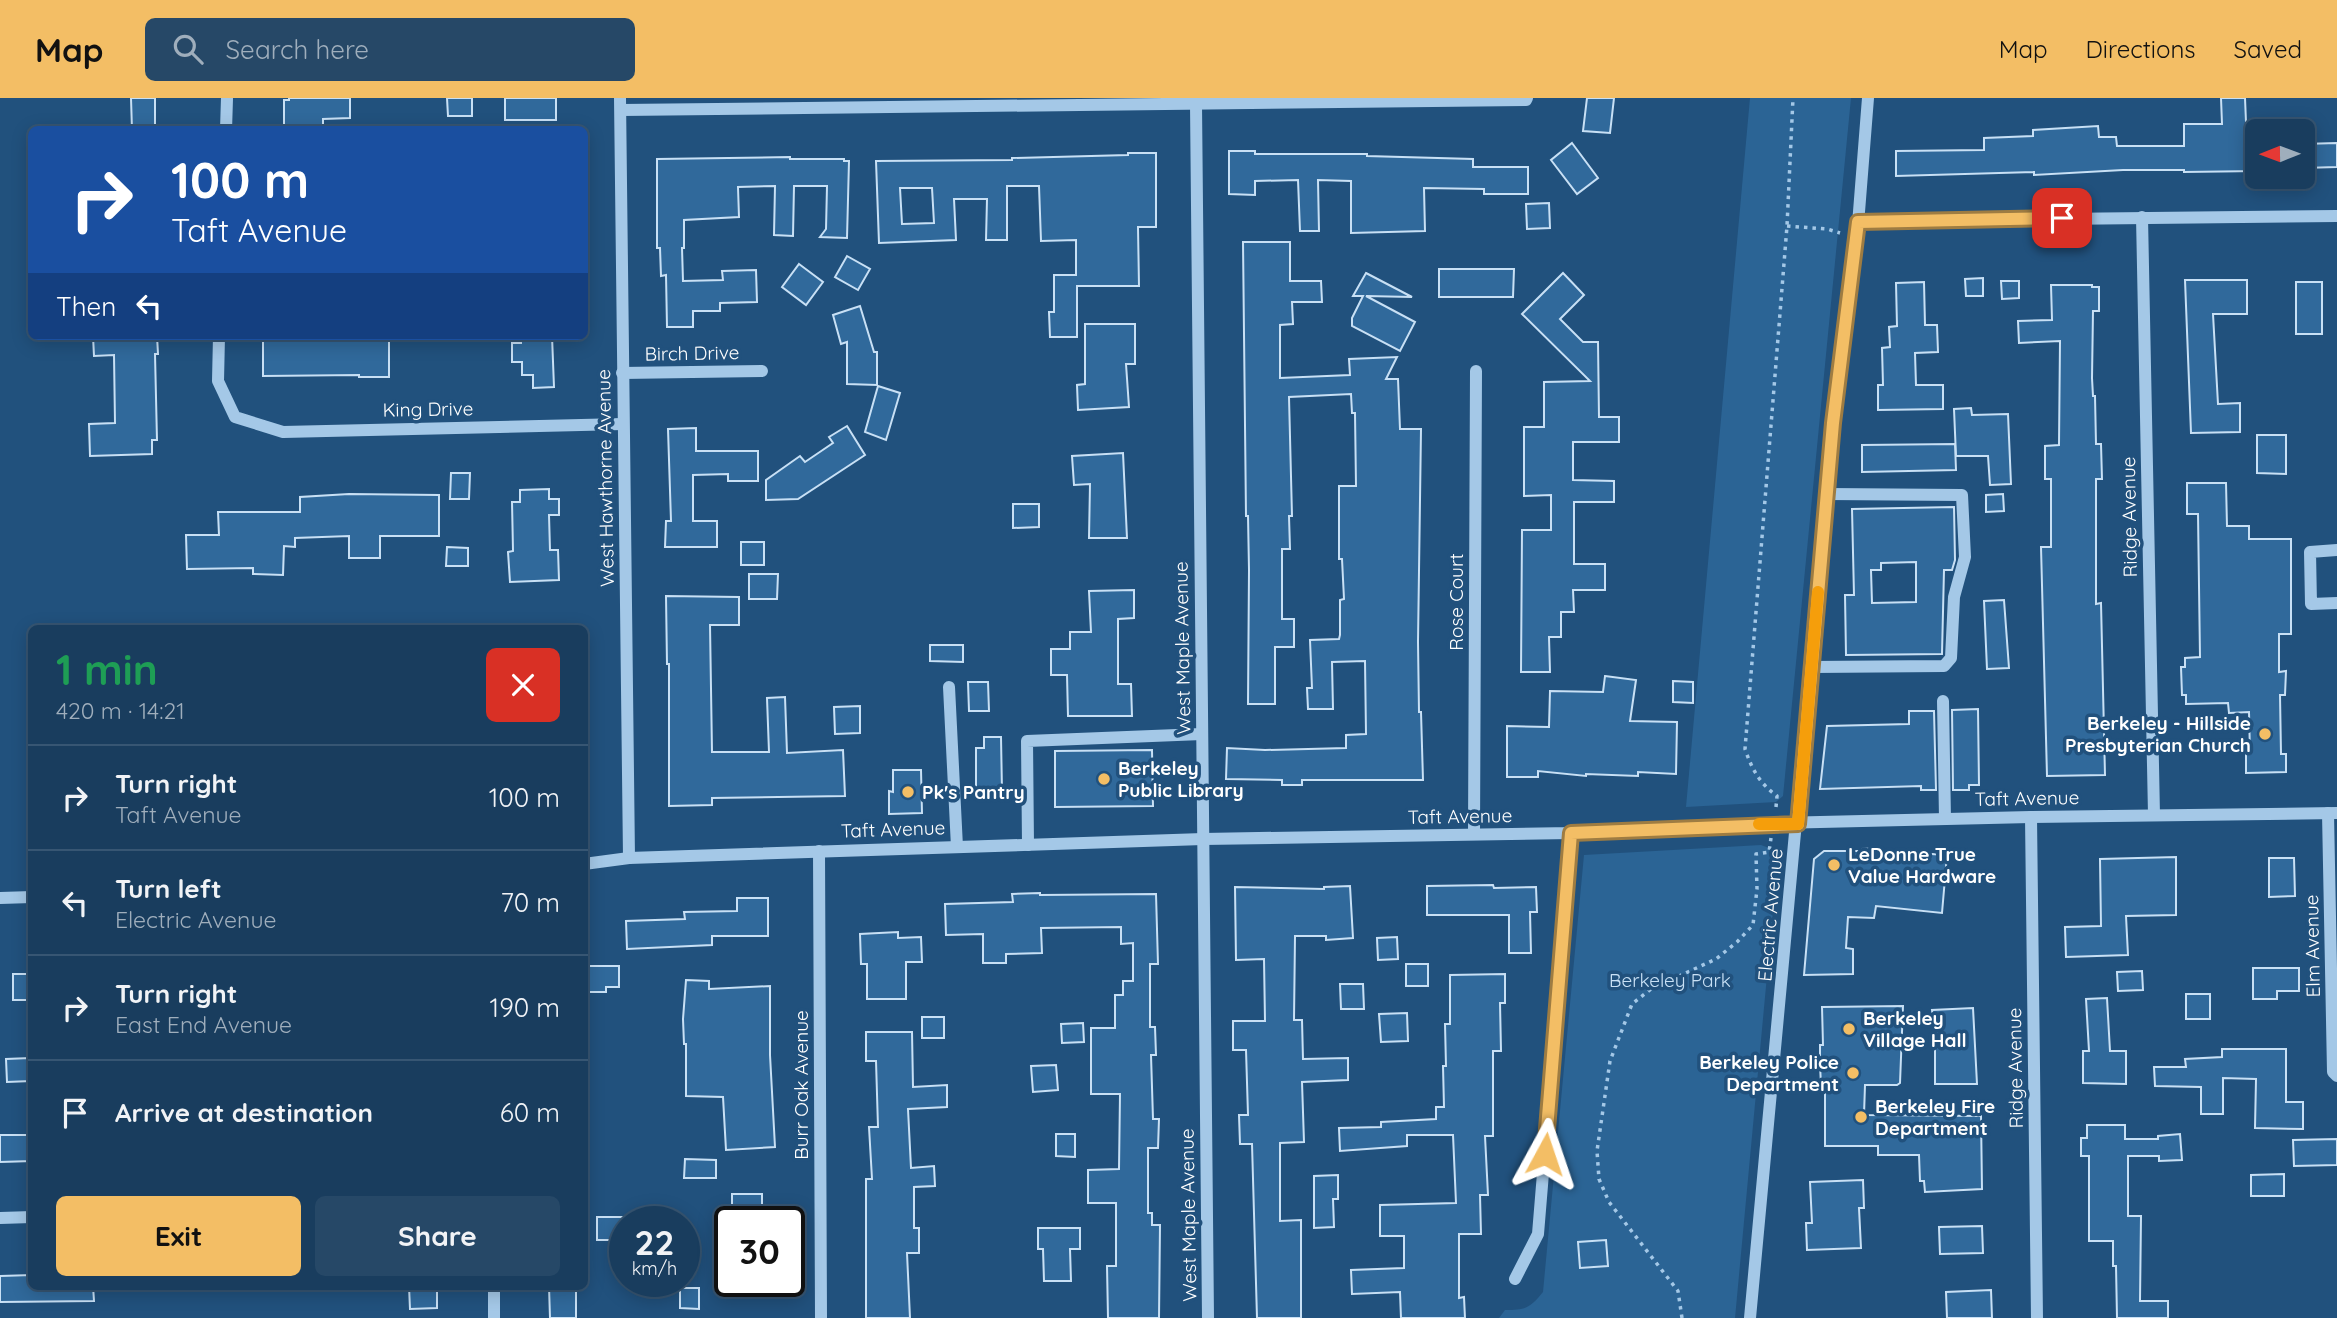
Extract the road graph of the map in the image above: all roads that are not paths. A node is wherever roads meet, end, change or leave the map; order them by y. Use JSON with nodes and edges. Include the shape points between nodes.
{"nodes":[{"id":1,"x":227,"y":98,"type":"edge"},
{"id":2,"x":1868,"y":98,"type":"edge"},
{"id":3,"x":1527,"y":99,"type":"edge"},
{"id":4,"x":620,"y":104,"type":"edge"},
{"id":5,"x":1196,"y":104,"type":"junction"},
{"id":6,"x":226,"y":126,"type":"edge"},
{"id":7,"x":2337,"y":216,"type":"edge"},
{"id":8,"x":2142,"y":217,"type":"junction"},
{"id":9,"x":1858,"y":222,"type":"junction"},
{"id":10,"x":219,"y":340,"type":"edge"},
{"id":11,"x":762,"y":371,"type":"dead end"},
{"id":12,"x":1476,"y":371,"type":"dead end"},
{"id":13,"x":622,"y":373,"type":"junction"},
{"id":14,"x":623,"y":424,"type":"junction"},
{"id":15,"x":1827,"y":494,"type":"junction"},
{"id":16,"x":2337,"y":550,"type":"edge"},
{"id":17,"x":2337,"y":603,"type":"edge"},
{"id":18,"x":1812,"y":667,"type":"junction"},
{"id":19,"x":949,"y":687,"type":"dead end"},
{"id":20,"x":1942,"y":701,"type":"dead end"},
{"id":21,"x":1202,"y":734,"type":"junction"},
{"id":22,"x":2333,"y":813,"type":"edge"},
{"id":23,"x":2154,"y":815,"type":"junction"},
{"id":24,"x":2031,"y":817,"type":"junction"},
{"id":25,"x":1945,"y":819,"type":"junction"},
{"id":26,"x":1798,"y":824,"type":"junction"},
{"id":27,"x":1571,"y":833,"type":"junction"},
{"id":28,"x":1474,"y":834,"type":"junction"},
{"id":29,"x":1203,"y":839,"type":"junction"},
{"id":30,"x":1028,"y":845,"type":"junction"},
{"id":31,"x":957,"y":847,"type":"junction"},
{"id":32,"x":819,"y":851,"type":"junction"},
{"id":33,"x":629,"y":858,"type":"junction"},
{"id":34,"x":588,"y":863,"type":"edge"},
{"id":35,"x":28,"y":897,"type":"edge"},
{"id":36,"x":0,"y":898,"type":"edge"},
{"id":37,"x":2337,"y":1076,"type":"edge"},
{"id":38,"x":0,"y":1217,"type":"edge"},
{"id":39,"x":28,"y":1217,"type":"edge"},
{"id":40,"x":1515,"y":1279,"type":"dead end"},
{"id":41,"x":494,"y":1290,"type":"edge"},
{"id":42,"x":494,"y":1318,"type":"edge"},
{"id":43,"x":821,"y":1318,"type":"edge"},
{"id":44,"x":1208,"y":1318,"type":"edge"},
{"id":45,"x":1750,"y":1318,"type":"edge"},
{"id":46,"x":2037,"y":1318,"type":"edge"}],
"edges":[{"from":1,"to":6,"type":"street"},
{"from":2,"to":9,"type":"street","name":"Electric Avenue"},
{"from":3,"to":5,"type":"street"},
{"from":4,"to":5,"type":"street"},
{"from":4,"to":13,"type":"street","name":"West Hawthorne Avenue"},
{"from":5,"to":21,"type":"street","name":"West Maple Avenue"},
{"from":7,"to":8,"type":"street"},
{"from":8,"to":9,"type":"street"},
{"from":8,"to":23,"type":"street","name":"Ridge Avenue"},
{"from":9,"to":15,"type":"street","name":"Electric Avenue"},
{"from":10,"to":14,"type":"street","name":"King Drive","via":[[218,381],[235,418],[283,432]]},
{"from":11,"to":13,"type":"street","name":"Birch Drive"},
{"from":12,"to":28,"type":"street","name":"Rose Court"},
{"from":13,"to":14,"type":"street","name":"West Hawthorne Avenue"},
{"from":14,"to":33,"type":"street","name":"West Hawthorne Avenue"},
{"from":15,"to":18,"type":"street","name":"Electric Avenue"},
{"from":15,"to":18,"type":"street","via":[[1962,495],[1965,556],[1954,597],[1951,659],[1944,666]]},
{"from":16,"to":17,"type":"street","via":[[2310,552],[2311,604]]},
{"from":18,"to":26,"type":"street","name":"Electric Avenue"},
{"from":19,"to":31,"type":"street"},
{"from":20,"to":25,"type":"street"},
{"from":21,"to":29,"type":"street","name":"West Maple Avenue"},
{"from":21,"to":30,"type":"street","via":[[1027,741]]},
{"from":22,"to":23,"type":"street","name":"Taft Avenue"},
{"from":22,"to":37,"type":"street","name":"Elm Avenue","via":[[2333,1072]]},
{"from":23,"to":24,"type":"street","name":"Taft Avenue"},
{"from":24,"to":25,"type":"street","name":"Taft Avenue"},
{"from":24,"to":46,"type":"street","name":"Ridge Avenue"},
{"from":25,"to":26,"type":"street","name":"Taft Avenue"},
{"from":26,"to":27,"type":"street","name":"Taft Avenue"},
{"from":26,"to":45,"type":"street","name":"Electric Avenue"},
{"from":27,"to":28,"type":"street","name":"Taft Avenue"},
{"from":27,"to":40,"type":"street","via":[[1538,1234]]},
{"from":28,"to":29,"type":"street","name":"Taft Avenue"},
{"from":29,"to":30,"type":"street","name":"Taft Avenue"},
{"from":29,"to":44,"type":"street","name":"West Maple Avenue"},
{"from":30,"to":31,"type":"street","name":"Taft Avenue"},
{"from":31,"to":32,"type":"street","name":"Taft Avenue"},
{"from":32,"to":33,"type":"street","name":"Taft Avenue"},
{"from":32,"to":43,"type":"street","name":"Burr Oak Avenue"},
{"from":33,"to":34,"type":"street","name":"Taft Avenue"},
{"from":35,"to":36,"type":"street"},
{"from":38,"to":39,"type":"street"},
{"from":41,"to":42,"type":"street"}]}
